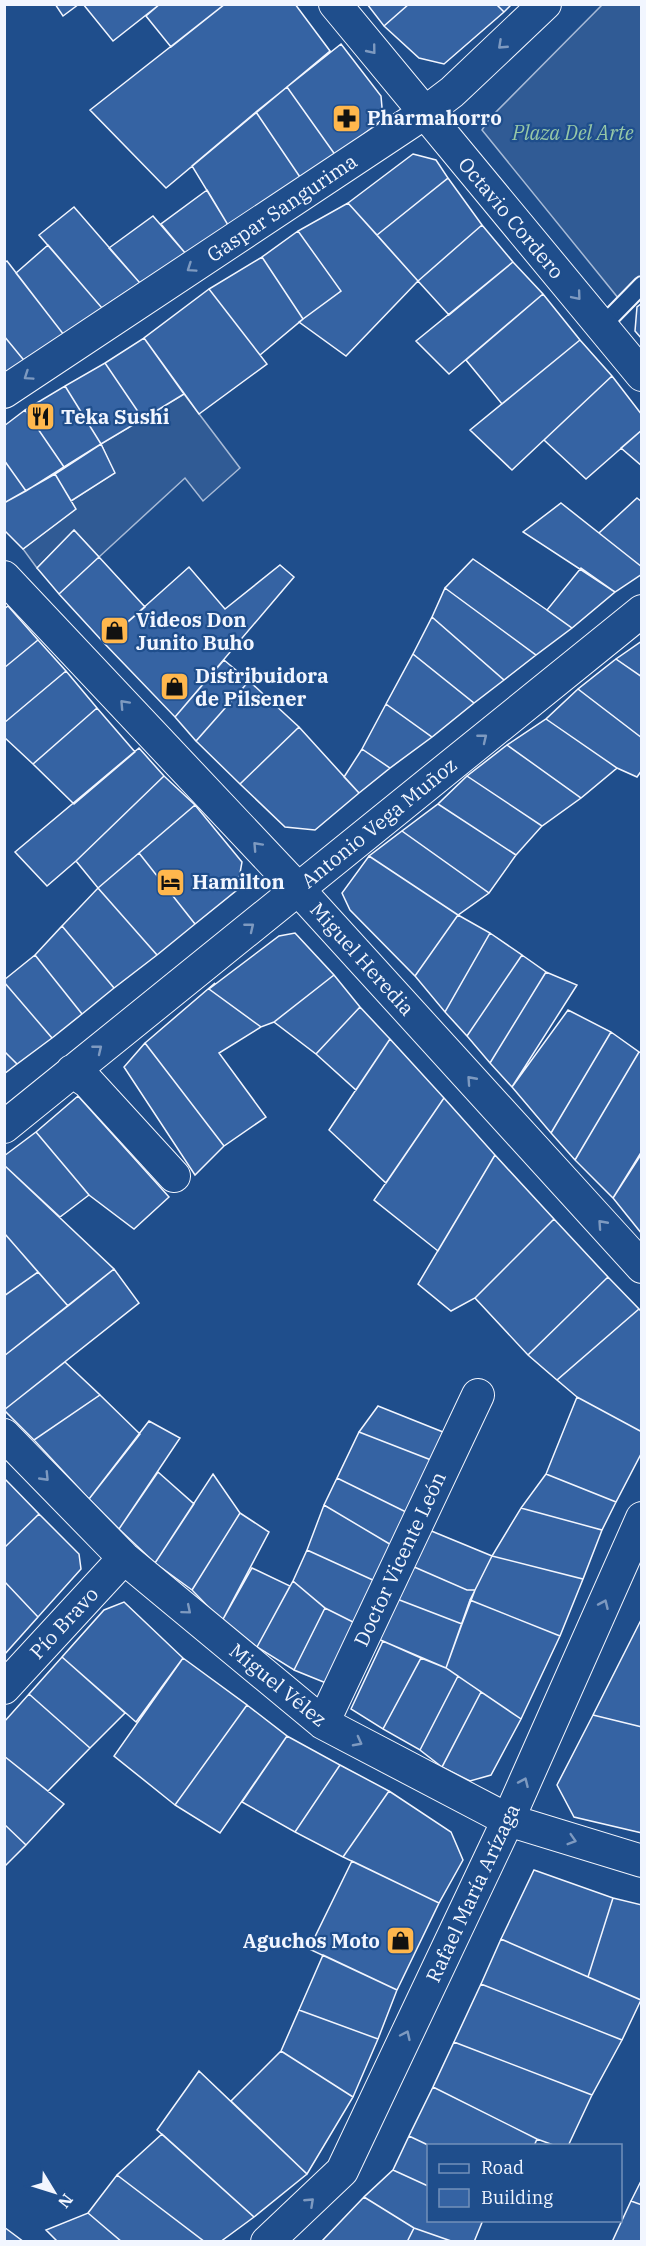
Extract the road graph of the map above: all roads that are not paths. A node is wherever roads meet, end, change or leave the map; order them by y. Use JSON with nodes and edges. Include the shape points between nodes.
{"nodes":[{"id":1,"x":335,"y":4,"type":"edge"},
{"id":2,"x":544,"y":4,"type":"edge"},
{"id":3,"x":423,"y":114,"type":"junction"},
{"id":4,"x":642,"y":285,"type":"edge"},
{"id":5,"x":602,"y":326,"type":"junction"},
{"id":6,"x":642,"y":375,"type":"edge"},
{"id":7,"x":4,"y":392,"type":"edge"},
{"id":8,"x":4,"y":576,"type":"edge"},
{"id":9,"x":642,"y":611,"type":"edge"},
{"id":10,"x":297,"y":889,"type":"junction"},
{"id":11,"x":72,"y":1071,"type":"junction"},
{"id":12,"x":4,"y":1127,"type":"edge"},
{"id":13,"x":174,"y":1176,"type":"dead end"},
{"id":14,"x":642,"y":1267,"type":"edge"},
{"id":15,"x":478,"y":1395,"type":"dead end"},
{"id":16,"x":4,"y":1435,"type":"edge"},
{"id":17,"x":642,"y":1518,"type":"edge"},
{"id":18,"x":124,"y":1558,"type":"junction"},
{"id":19,"x":4,"y":1688,"type":"edge"},
{"id":20,"x":323,"y":1723,"type":"junction"},
{"id":21,"x":507,"y":1820,"type":"junction"},
{"id":22,"x":642,"y":1861,"type":"edge"},
{"id":23,"x":269,"y":2241,"type":"edge"}],
"edges":[{"from":1,"to":3,"type":"street","name":"Octavio Cordero","one_way":true},
{"from":2,"to":3,"type":"street","name":"Gaspar Sangurima","one_way":true,"via":[[452,92]]},
{"from":3,"to":5,"type":"street","name":"Octavio Cordero","one_way":true},
{"from":3,"to":7,"type":"street","name":"Gaspar Sangurima","one_way":true},
{"from":4,"to":5,"type":"lane"},
{"from":5,"to":6,"type":"street","name":"Octavio Cordero"},
{"from":10,"to":8,"type":"street","name":"Miguel Heredia","one_way":true},
{"from":10,"to":9,"type":"street","name":"Antonio Vega Muñoz","one_way":true},
{"from":11,"to":10,"type":"street","name":"Antonio Vega Muñoz","one_way":true},
{"from":14,"to":10,"type":"street","name":"Miguel Heredia","one_way":true},
{"from":11,"to":12,"type":"street","name":"Antonio Vega Muñoz"},
{"from":11,"to":13,"type":"street","via":[[88,1082]]},
{"from":15,"to":20,"type":"street","name":"Doctor Vicente León"},
{"from":16,"to":18,"type":"street","name":"Miguel Vélez","one_way":true},
{"from":21,"to":17,"type":"street","name":"Rafael María Arízaga","one_way":true},
{"from":18,"to":19,"type":"street","name":"Pío Bravo"},
{"from":18,"to":20,"type":"street","name":"Miguel Vélez","one_way":true},
{"from":20,"to":21,"type":"street","name":"Miguel Vélez","one_way":true},
{"from":21,"to":22,"type":"street","name":"Miguel Vélez","one_way":true},
{"from":23,"to":21,"type":"street","name":"Rafael María Arízaga","one_way":true,"via":[[342,2171]]}]}
